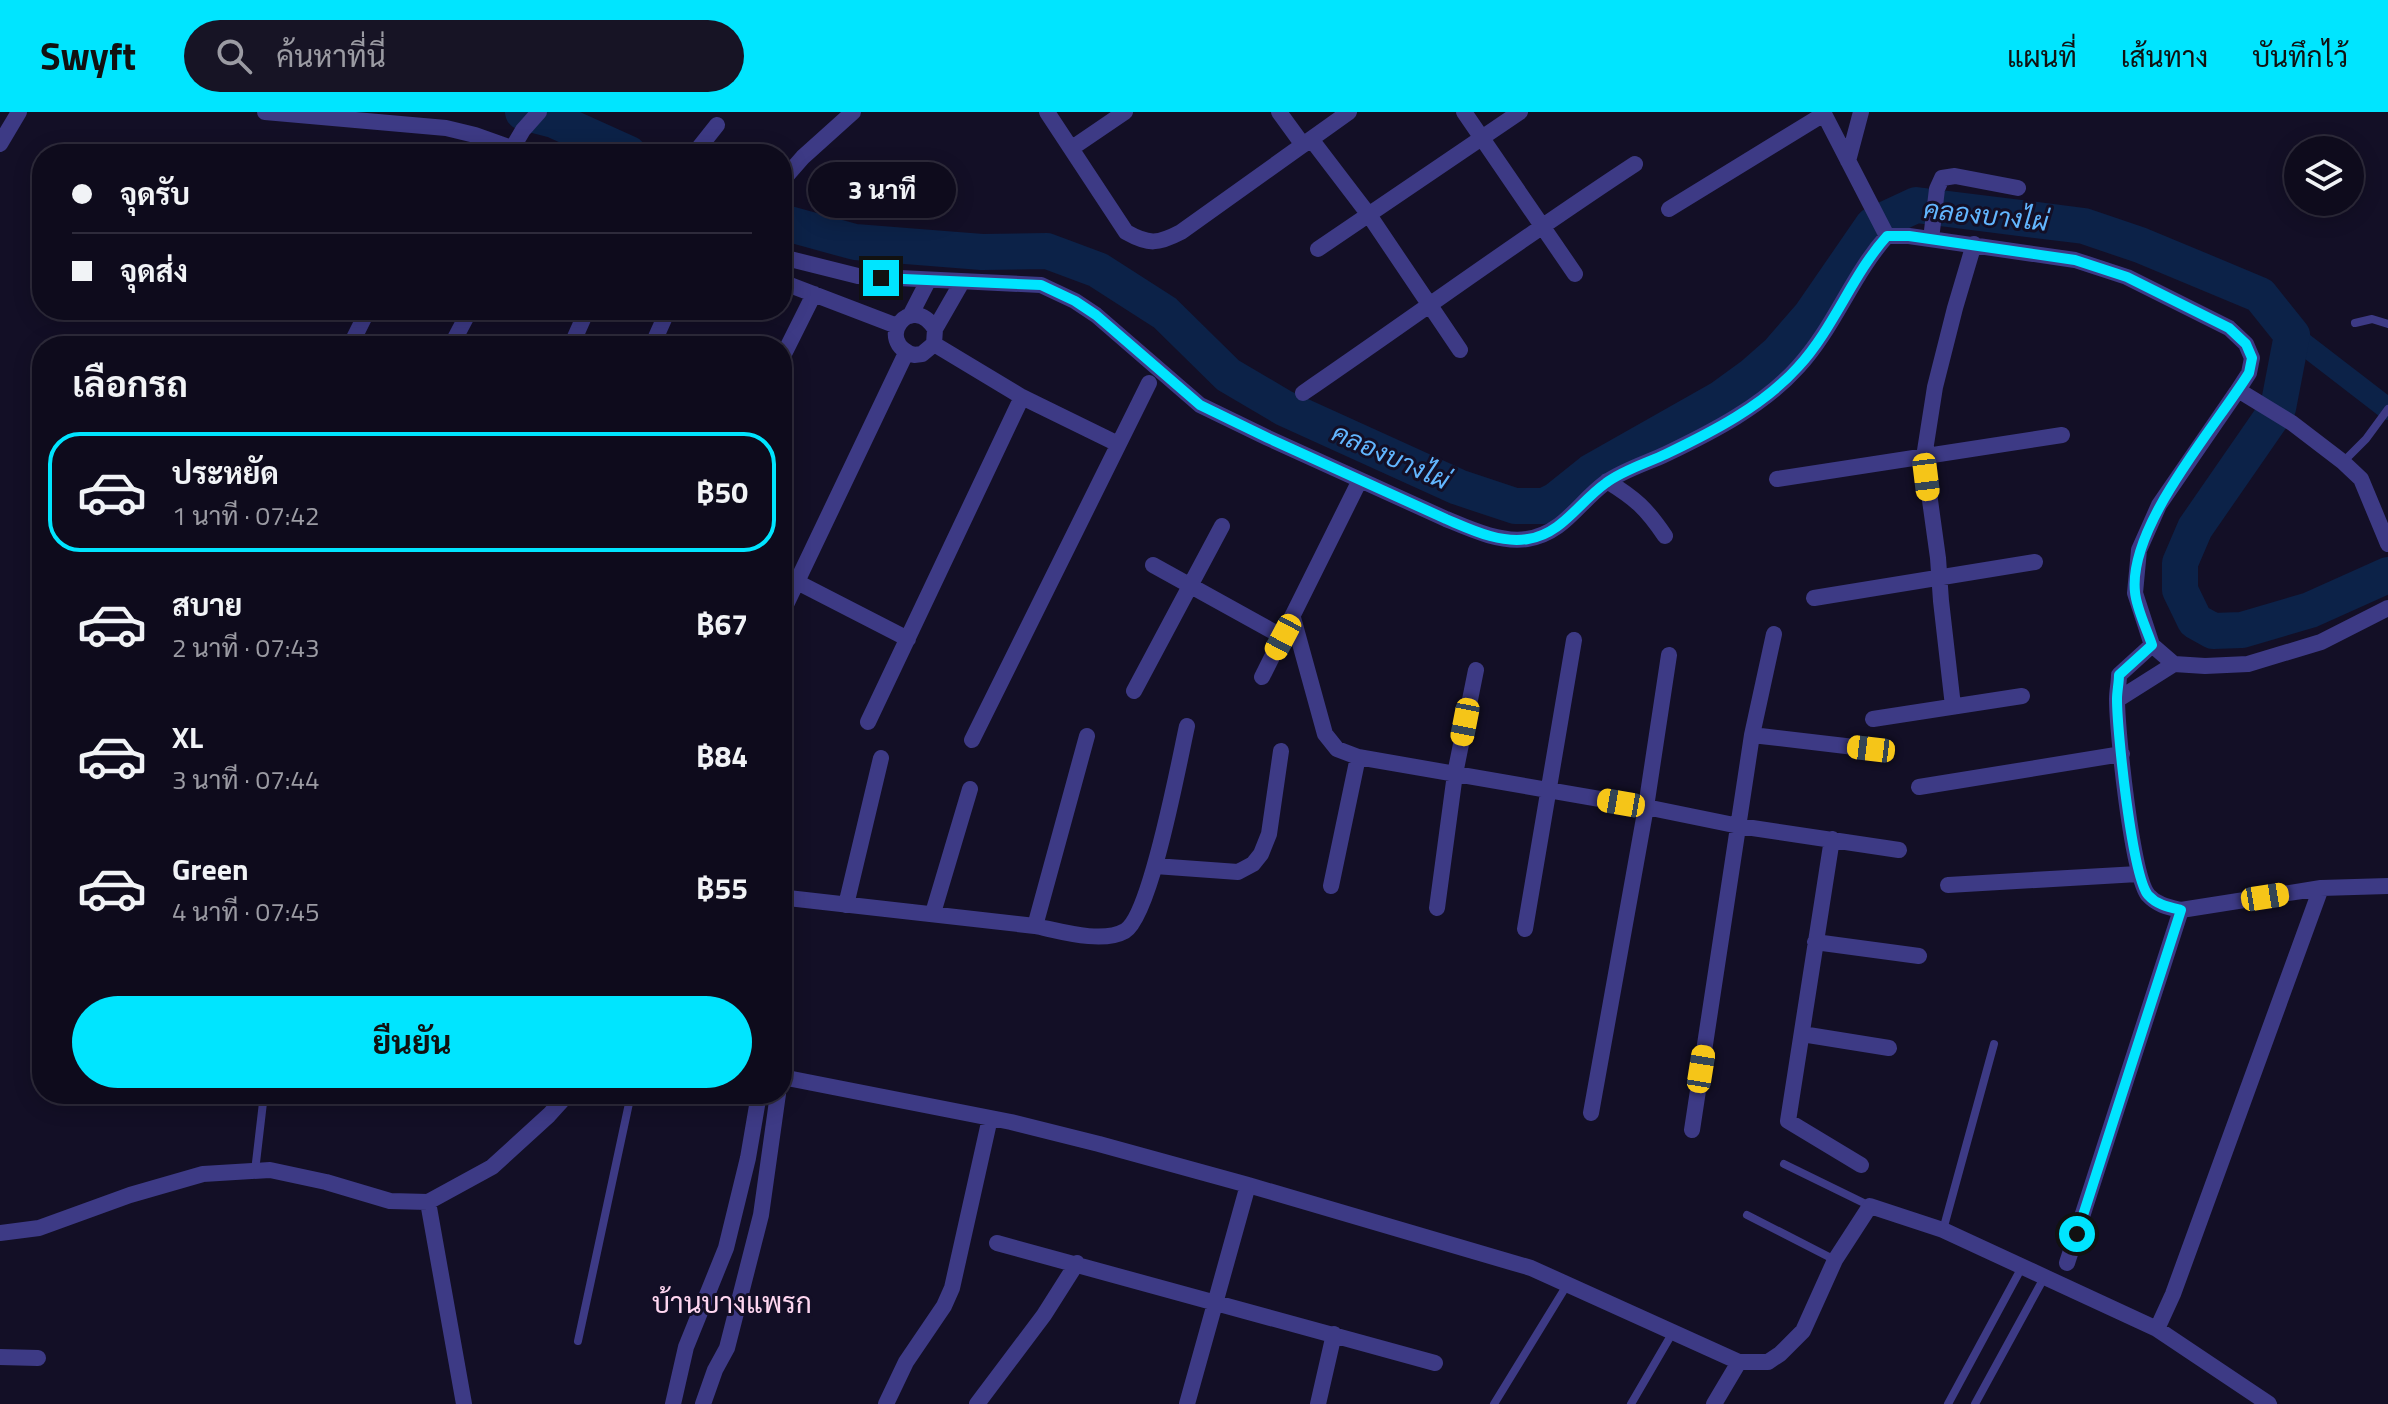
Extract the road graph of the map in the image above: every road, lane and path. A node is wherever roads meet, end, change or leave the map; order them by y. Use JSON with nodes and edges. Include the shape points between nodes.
{"nodes":[{"id":1,"x":19,"y":112,"type":"edge"},
{"id":2,"x":265,"y":112,"type":"edge"},
{"id":3,"x":539,"y":112,"type":"edge"},
{"id":4,"x":853,"y":112,"type":"edge"},
{"id":5,"x":1047,"y":112,"type":"edge"},
{"id":6,"x":1125,"y":112,"type":"edge"},
{"id":7,"x":1279,"y":112,"type":"edge"},
{"id":8,"x":1349,"y":112,"type":"edge"},
{"id":9,"x":1464,"y":112,"type":"edge"},
{"id":10,"x":1520,"y":112,"type":"edge"},
{"id":11,"x":1861,"y":112,"type":"edge"},
{"id":12,"x":1823,"y":113,"type":"edge"},
{"id":13,"x":717,"y":125,"type":"dead end"},
{"id":14,"x":1482,"y":137,"type":"junction"},
{"id":15,"x":1307,"y":142,"type":"junction"},
{"id":16,"x":0,"y":144,"type":"edge"},
{"id":17,"x":497,"y":144,"type":"edge"},
{"id":18,"x":521,"y":144,"type":"edge"},
{"id":19,"x":702,"y":144,"type":"edge"},
{"id":20,"x":1072,"y":148,"type":"junction"},
{"id":21,"x":1848,"y":161,"type":"junction"},
{"id":22,"x":1635,"y":164,"type":"dead end"},
{"id":23,"x":792,"y":170,"type":"edge"},
{"id":24,"x":2018,"y":188,"type":"dead end"},
{"id":25,"x":1669,"y":209,"type":"dead end"},
{"id":26,"x":1369,"y":215,"type":"junction"},
{"id":27,"x":1542,"y":225,"type":"junction"},
{"id":28,"x":1884,"y":230,"type":"junction"},
{"id":29,"x":1931,"y":239,"type":"junction"},
{"id":30,"x":1974,"y":244,"type":"junction"},
{"id":31,"x":1318,"y":249,"type":"dead end"},
{"id":32,"x":792,"y":260,"type":"edge"},
{"id":33,"x":1575,"y":274,"type":"dead end"},
{"id":34,"x":928,"y":281,"type":"junction"},
{"id":35,"x":962,"y":282,"type":"junction"},
{"id":36,"x":792,"y":286,"type":"edge"},
{"id":37,"x":814,"y":294,"type":"junction"},
{"id":38,"x":1429,"y":306,"type":"junction"},
{"id":39,"x":904,"y":321,"type":"junction"},
{"id":40,"x":2355,"y":323,"type":"dead end"},
{"id":41,"x":2388,"y":324,"type":"edge"},
{"id":42,"x":934,"y":336,"type":"junction"},
{"id":43,"x":792,"y":338,"type":"edge"},
{"id":44,"x":1460,"y":350,"type":"dead end"},
{"id":45,"x":906,"y":353,"type":"junction"},
{"id":46,"x":1149,"y":383,"type":"dead end"},
{"id":47,"x":2238,"y":390,"type":"junction"},
{"id":48,"x":1303,"y":393,"type":"dead end"},
{"id":49,"x":1022,"y":397,"type":"junction"},
{"id":50,"x":2388,"y":409,"type":"edge"},
{"id":51,"x":2062,"y":435,"type":"dead end"},
{"id":52,"x":1118,"y":444,"type":"junction"},
{"id":53,"x":1924,"y":457,"type":"junction"},
{"id":54,"x":2343,"y":462,"type":"junction"},
{"id":55,"x":1777,"y":479,"type":"dead end"},
{"id":56,"x":1360,"y":480,"type":"junction"},
{"id":57,"x":1607,"y":481,"type":"junction"},
{"id":58,"x":1222,"y":526,"type":"dead end"},
{"id":59,"x":1665,"y":536,"type":"dead end"},
{"id":60,"x":2388,"y":544,"type":"edge"},
{"id":61,"x":2035,"y":562,"type":"dead end"},
{"id":62,"x":1153,"y":565,"type":"dead end"},
{"id":63,"x":1939,"y":576,"type":"junction"},
{"id":64,"x":797,"y":582,"type":"junction"},
{"id":65,"x":1190,"y":586,"type":"junction"},
{"id":66,"x":792,"y":592,"type":"edge"},
{"id":67,"x":1814,"y":598,"type":"dead end"},
{"id":68,"x":2388,"y":608,"type":"edge"},
{"id":69,"x":1293,"y":618,"type":"junction"},
{"id":70,"x":1774,"y":634,"type":"dead end"},
{"id":71,"x":1283,"y":637,"type":"junction"},
{"id":72,"x":908,"y":639,"type":"junction"},
{"id":73,"x":1574,"y":640,"type":"dead end"},
{"id":74,"x":2152,"y":645,"type":"junction"},
{"id":75,"x":1669,"y":655,"type":"dead end"},
{"id":76,"x":2174,"y":664,"type":"junction"},
{"id":77,"x":1476,"y":670,"type":"dead end"},
{"id":78,"x":1262,"y":677,"type":"dead end"},
{"id":79,"x":1134,"y":691,"type":"dead end"},
{"id":80,"x":2022,"y":696,"type":"dead end"},
{"id":81,"x":2117,"y":700,"type":"junction"},
{"id":82,"x":1953,"y":706,"type":"junction"},
{"id":83,"x":1873,"y":719,"type":"dead end"},
{"id":84,"x":868,"y":722,"type":"dead end"},
{"id":85,"x":1187,"y":726,"type":"dead end"},
{"id":86,"x":1752,"y":735,"type":"junction"},
{"id":87,"x":1087,"y":736,"type":"dead end"},
{"id":88,"x":972,"y":740,"type":"dead end"},
{"id":89,"x":1871,"y":749,"type":"dead end"},
{"id":90,"x":1281,"y":751,"type":"dead end"},
{"id":91,"x":2122,"y":754,"type":"junction"},
{"id":92,"x":1358,"y":757,"type":"junction"},
{"id":93,"x":881,"y":758,"type":"dead end"},
{"id":94,"x":1455,"y":774,"type":"junction"},
{"id":95,"x":1919,"y":787,"type":"dead end"},
{"id":96,"x":970,"y":789,"type":"dead end"},
{"id":97,"x":1549,"y":790,"type":"junction"},
{"id":98,"x":1646,"y":807,"type":"junction"},
{"id":99,"x":1739,"y":826,"type":"junction"},
{"id":100,"x":1832,"y":839,"type":"junction"},
{"id":101,"x":1899,"y":850,"type":"dead end"},
{"id":102,"x":1155,"y":866,"type":"junction"},
{"id":103,"x":2138,"y":874,"type":"junction"},
{"id":104,"x":1948,"y":885,"type":"dead end"},
{"id":105,"x":1331,"y":886,"type":"dead end"},
{"id":106,"x":2388,"y":886,"type":"edge"},
{"id":107,"x":2321,"y":888,"type":"junction"},
{"id":108,"x":792,"y":898,"type":"edge"},
{"id":109,"x":846,"y":905,"type":"junction"},
{"id":110,"x":1437,"y":908,"type":"dead end"},
{"id":111,"x":2181,"y":910,"type":"junction"},
{"id":112,"x":933,"y":913,"type":"junction"},
{"id":113,"x":1035,"y":926,"type":"junction"},
{"id":114,"x":1525,"y":929,"type":"dead end"},
{"id":115,"x":1815,"y":942,"type":"junction"},
{"id":116,"x":1919,"y":956,"type":"dead end"},
{"id":117,"x":1802,"y":1034,"type":"junction"},
{"id":118,"x":1994,"y":1044,"type":"dead end"},
{"id":119,"x":1889,"y":1048,"type":"dead end"},
{"id":120,"x":792,"y":1079,"type":"edge"},
{"id":121,"x":263,"y":1104,"type":"edge"},
{"id":122,"x":559,"y":1104,"type":"edge"},
{"id":123,"x":629,"y":1104,"type":"edge"},
{"id":124,"x":757,"y":1104,"type":"edge"},
{"id":125,"x":777,"y":1104,"type":"edge"},
{"id":126,"x":1591,"y":1113,"type":"dead end"},
{"id":127,"x":990,"y":1118,"type":"junction"},
{"id":128,"x":1692,"y":1130,"type":"dead end"},
{"id":129,"x":1784,"y":1164,"type":"dead end"},
{"id":130,"x":1861,"y":1165,"type":"dead end"},
{"id":131,"x":255,"y":1172,"type":"junction"},
{"id":132,"x":1248,"y":1185,"type":"junction"},
{"id":133,"x":428,"y":1202,"type":"junction"},
{"id":134,"x":1870,"y":1206,"type":"junction"},
{"id":135,"x":1747,"y":1215,"type":"dead end"},
{"id":136,"x":1943,"y":1230,"type":"junction"},
{"id":137,"x":0,"y":1233,"type":"edge"},
{"id":138,"x":997,"y":1243,"type":"dead end"},
{"id":139,"x":1835,"y":1260,"type":"junction"},
{"id":140,"x":1077,"y":1263,"type":"junction"},
{"id":141,"x":2067,"y":1263,"type":"dead end"},
{"id":142,"x":2022,"y":1267,"type":"junction"},
{"id":143,"x":2045,"y":1276,"type":"junction"},
{"id":144,"x":1567,"y":1284,"type":"junction"},
{"id":145,"x":1215,"y":1304,"type":"junction"},
{"id":146,"x":2157,"y":1329,"type":"junction"},
{"id":147,"x":1673,"y":1332,"type":"junction"},
{"id":148,"x":1334,"y":1334,"type":"junction"},
{"id":149,"x":578,"y":1341,"type":"dead end"},
{"id":150,"x":0,"y":1357,"type":"edge"},
{"id":151,"x":38,"y":1358,"type":"dead end"},
{"id":152,"x":1739,"y":1362,"type":"junction"},
{"id":153,"x":1435,"y":1363,"type":"dead end"},
{"id":154,"x":464,"y":1404,"type":"edge"},
{"id":155,"x":673,"y":1404,"type":"edge"},
{"id":156,"x":703,"y":1404,"type":"edge"},
{"id":157,"x":886,"y":1404,"type":"edge"},
{"id":158,"x":977,"y":1404,"type":"edge"},
{"id":159,"x":1187,"y":1404,"type":"edge"},
{"id":160,"x":1318,"y":1404,"type":"edge"},
{"id":161,"x":1495,"y":1404,"type":"edge"},
{"id":162,"x":1631,"y":1404,"type":"edge"},
{"id":163,"x":1714,"y":1404,"type":"edge"},
{"id":164,"x":1948,"y":1404,"type":"edge"},
{"id":165,"x":1975,"y":1404,"type":"edge"},
{"id":166,"x":2269,"y":1404,"type":"edge"}],
"edges":[{"from":1,"to":16,"type":"street"},
{"from":2,"to":17,"type":"street","via":[[446,128]]},
{"from":3,"to":18,"type":"street","via":[[523,130]]},
{"from":4,"to":23,"type":"street"},
{"from":5,"to":20,"type":"street"},
{"from":6,"to":20,"type":"street"},
{"from":7,"to":15,"type":"street"},
{"from":8,"to":15,"type":"street"},
{"from":9,"to":14,"type":"street"},
{"from":10,"to":14,"type":"street"},
{"from":11,"to":21,"type":"street"},
{"from":12,"to":21,"type":"street"},
{"from":12,"to":25,"type":"street"},
{"from":13,"to":19,"type":"street"},
{"from":14,"to":26,"type":"street"},
{"from":14,"to":27,"type":"street"},
{"from":15,"to":20,"type":"street","via":[[1163,242],[1142,241],[1126,232]]},
{"from":15,"to":26,"type":"street"},
{"from":21,"to":28,"type":"street"},
{"from":22,"to":27,"type":"street"},
{"from":24,"to":29,"type":"street","via":[[1942,178]]},
{"from":26,"to":31,"type":"street"},
{"from":26,"to":38,"type":"street"},
{"from":27,"to":33,"type":"street"},
{"from":27,"to":38,"type":"street"},
{"from":28,"to":29,"type":"street"},
{"from":28,"to":57,"type":"street","via":[[1798,368],[1721,425]]},
{"from":29,"to":30,"type":"street"},
{"from":30,"to":47,"type":"street","via":[[2075,260],[2127,277],[2229,328],[2252,358]]},
{"from":30,"to":53,"type":"street","via":[[1935,387]]},
{"from":32,"to":34,"type":"street","via":[[858,276]]},
{"from":34,"to":35,"type":"street"},
{"from":34,"to":39,"type":"street"},
{"from":35,"to":42,"type":"street"},
{"from":35,"to":56,"type":"street","via":[[1041,285],[1075,301],[1200,405]]},
{"from":36,"to":37,"type":"street"},
{"from":37,"to":39,"type":"street"},
{"from":37,"to":43,"type":"street"},
{"from":38,"to":44,"type":"street"},
{"from":38,"to":48,"type":"street"},
{"from":39,"to":42,"type":"street","via":[[917,314],[925,317]]},
{"from":39,"to":45,"type":"street","via":[[895,333]]},
{"from":40,"to":41,"type":"lane","via":[[2372,319]]},
{"from":42,"to":45,"type":"street","via":[[922,354]]},
{"from":42,"to":49,"type":"street"},
{"from":45,"to":64,"type":"street"},
{"from":46,"to":52,"type":"street"},
{"from":47,"to":54,"type":"street"},
{"from":47,"to":74,"type":"street","via":[[2159,505],[2139,550],[2135,593]]},
{"from":49,"to":52,"type":"street"},
{"from":49,"to":72,"type":"street"},
{"from":50,"to":54,"type":"lane"},
{"from":51,"to":53,"type":"street"},
{"from":52,"to":88,"type":"street"},
{"from":53,"to":55,"type":"street"},
{"from":53,"to":63,"type":"street"},
{"from":54,"to":60,"type":"street","via":[[2361,479]]},
{"from":56,"to":57,"type":"street","via":[[1470,529],[1509,540],[1550,531]]},
{"from":56,"to":69,"type":"street"},
{"from":57,"to":59,"type":"street","via":[[1637,500]]},
{"from":58,"to":65,"type":"street"},
{"from":61,"to":63,"type":"street"},
{"from":62,"to":65,"type":"street"},
{"from":63,"to":67,"type":"street"},
{"from":63,"to":82,"type":"street"},
{"from":64,"to":66,"type":"street"},
{"from":64,"to":72,"type":"street"},
{"from":65,"to":71,"type":"street"},
{"from":65,"to":79,"type":"street"},
{"from":68,"to":76,"type":"street","via":[[2321,642],[2248,664]]},
{"from":69,"to":71,"type":"street"},
{"from":69,"to":92,"type":"street","via":[[1325,734],[1337,749]]},
{"from":70,"to":86,"type":"street"},
{"from":71,"to":78,"type":"street"},
{"from":72,"to":84,"type":"street"},
{"from":73,"to":97,"type":"street"},
{"from":74,"to":76,"type":"street"},
{"from":74,"to":81,"type":"street","via":[[2119,675]]},
{"from":75,"to":98,"type":"street"},
{"from":76,"to":81,"type":"street"},
{"from":77,"to":94,"type":"street"},
{"from":80,"to":82,"type":"street"},
{"from":81,"to":91,"type":"street"},
{"from":82,"to":83,"type":"street"},
{"from":85,"to":102,"type":"street"},
{"from":86,"to":89,"type":"street"},
{"from":86,"to":99,"type":"street"},
{"from":87,"to":113,"type":"street"},
{"from":90,"to":102,"type":"street","via":[[1269,834],[1253,864],[1238,872]]},
{"from":91,"to":95,"type":"street"},
{"from":91,"to":103,"type":"street"},
{"from":92,"to":94,"type":"street"},
{"from":92,"to":105,"type":"street"},
{"from":93,"to":109,"type":"street"},
{"from":94,"to":97,"type":"street"},
{"from":94,"to":110,"type":"street"},
{"from":96,"to":112,"type":"street"},
{"from":97,"to":98,"type":"street"},
{"from":97,"to":114,"type":"street"},
{"from":98,"to":99,"type":"street"},
{"from":98,"to":126,"type":"street"},
{"from":99,"to":100,"type":"street"},
{"from":99,"to":128,"type":"street"},
{"from":100,"to":101,"type":"street"},
{"from":100,"to":115,"type":"street"},
{"from":102,"to":113,"type":"street","via":[[1128,930],[1109,937]]},
{"from":103,"to":104,"type":"street"},
{"from":103,"to":111,"type":"street","via":[[2158,904]]},
{"from":106,"to":107,"type":"street"},
{"from":107,"to":111,"type":"street"},
{"from":107,"to":146,"type":"street"},
{"from":108,"to":109,"type":"street"},
{"from":109,"to":112,"type":"street"},
{"from":111,"to":141,"type":"street"},
{"from":112,"to":113,"type":"street"},
{"from":115,"to":116,"type":"street"},
{"from":115,"to":117,"type":"street"},
{"from":117,"to":119,"type":"street"},
{"from":117,"to":130,"type":"street","via":[[1788,1121]]},
{"from":118,"to":136,"type":"lane"},
{"from":120,"to":127,"type":"street"},
{"from":121,"to":131,"type":"lane"},
{"from":122,"to":133,"type":"street","via":[[492,1167]]},
{"from":123,"to":149,"type":"lane"},
{"from":124,"to":155,"type":"street","via":[[726,1248],[686,1347]]},
{"from":125,"to":156,"type":"street","via":[[761,1215],[727,1348]]},
{"from":127,"to":132,"type":"street"},
{"from":127,"to":157,"type":"street","via":[[952,1288]]},
{"from":129,"to":134,"type":"lane"},
{"from":131,"to":133,"type":"street","via":[[270,1170],[326,1182],[390,1201]]},
{"from":131,"to":137,"type":"street","via":[[203,1174],[39,1228]]},
{"from":132,"to":144,"type":"street","via":[[1531,1268]]},
{"from":132,"to":145,"type":"street"},
{"from":133,"to":154,"type":"street"},
{"from":134,"to":136,"type":"street"},
{"from":134,"to":139,"type":"street"},
{"from":135,"to":139,"type":"lane"},
{"from":136,"to":142,"type":"street"},
{"from":138,"to":140,"type":"street"},
{"from":139,"to":152,"type":"street","via":[[1803,1331],[1768,1362]]},
{"from":140,"to":145,"type":"street"},
{"from":140,"to":158,"type":"street"},
{"from":142,"to":143,"type":"street"},
{"from":142,"to":164,"type":"lane"},
{"from":143,"to":146,"type":"street"},
{"from":143,"to":165,"type":"lane"},
{"from":144,"to":147,"type":"street"},
{"from":144,"to":161,"type":"lane"},
{"from":145,"to":148,"type":"street"},
{"from":145,"to":159,"type":"street"},
{"from":146,"to":166,"type":"street"},
{"from":147,"to":152,"type":"street"},
{"from":147,"to":162,"type":"lane"},
{"from":148,"to":153,"type":"street"},
{"from":148,"to":160,"type":"street"},
{"from":150,"to":151,"type":"street"},
{"from":152,"to":163,"type":"street"}]}
